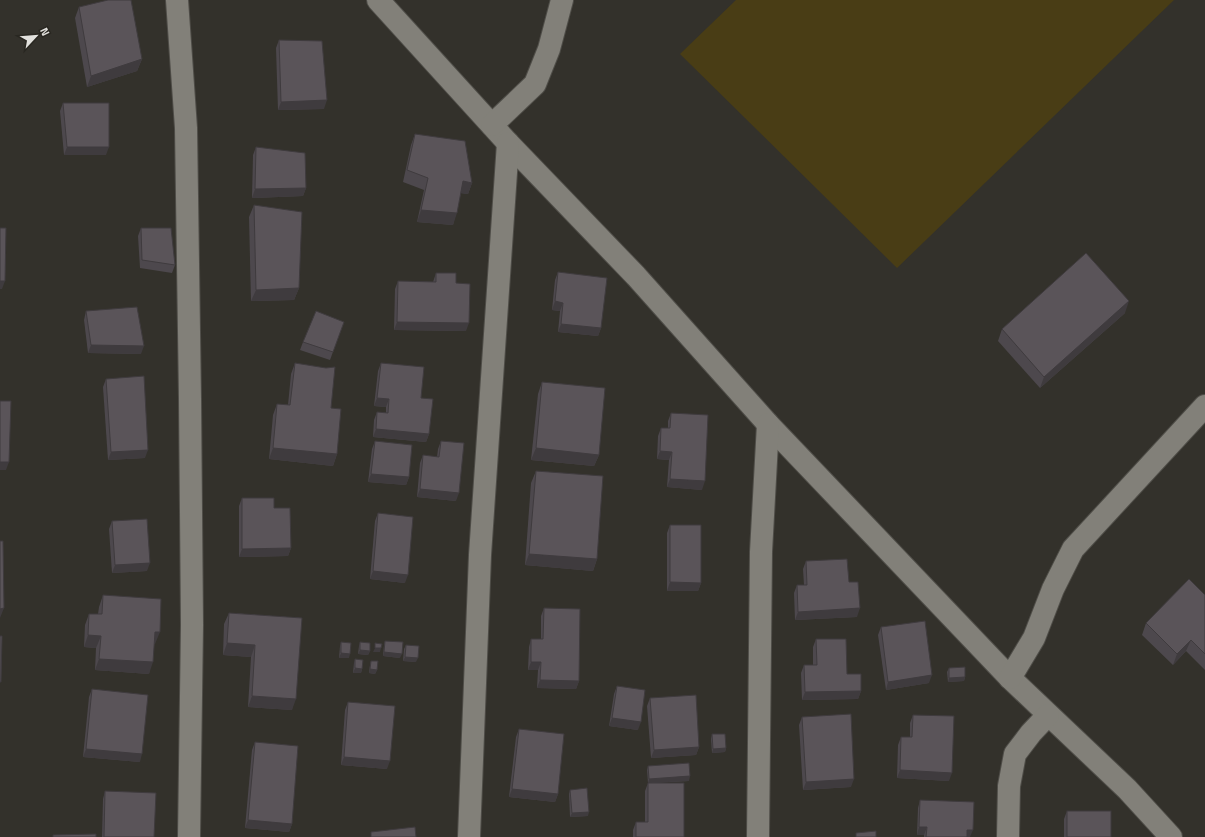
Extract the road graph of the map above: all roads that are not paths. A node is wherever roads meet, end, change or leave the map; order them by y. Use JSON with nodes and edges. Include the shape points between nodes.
{"nodes":[{"id":1,"x":177,"y":0,"type":"edge"},
{"id":2,"x":378,"y":0,"type":"edge"},
{"id":3,"x":562,"y":0,"type":"edge"},
{"id":4,"x":492,"y":125,"type":"junction"},
{"id":5,"x":508,"y":143,"type":"junction"},
{"id":6,"x":1205,"y":406,"type":"edge"},
{"id":7,"x":768,"y":424,"type":"junction"},
{"id":8,"x":1010,"y":678,"type":"junction"},
{"id":9,"x":1048,"y":715,"type":"junction"},
{"id":10,"x":189,"y":837,"type":"edge"},
{"id":11,"x":469,"y":837,"type":"edge"},
{"id":12,"x":758,"y":837,"type":"edge"},
{"id":13,"x":1008,"y":837,"type":"edge"},
{"id":14,"x":1171,"y":837,"type":"edge"}],
"edges":[{"from":1,"to":10,"type":"street","via":[[186,128],[190,391],[192,625]]},
{"from":2,"to":4,"type":"street"},
{"from":3,"to":4,"type":"street","via":[[549,49],[535,84]]},
{"from":4,"to":5,"type":"street"},
{"from":5,"to":7,"type":"street","via":[[636,276]]},
{"from":5,"to":11,"type":"street","via":[[480,555]]},
{"from":6,"to":8,"type":"street","via":[[1073,549],[1053,589],[1034,638]]},
{"from":7,"to":8,"type":"street"},
{"from":7,"to":12,"type":"street","via":[[761,552]]},
{"from":8,"to":9,"type":"street"},
{"from":9,"to":13,"type":"street","via":[[1015,754],[1009,786]]},
{"from":9,"to":14,"type":"street","via":[[1127,789]]}]}
